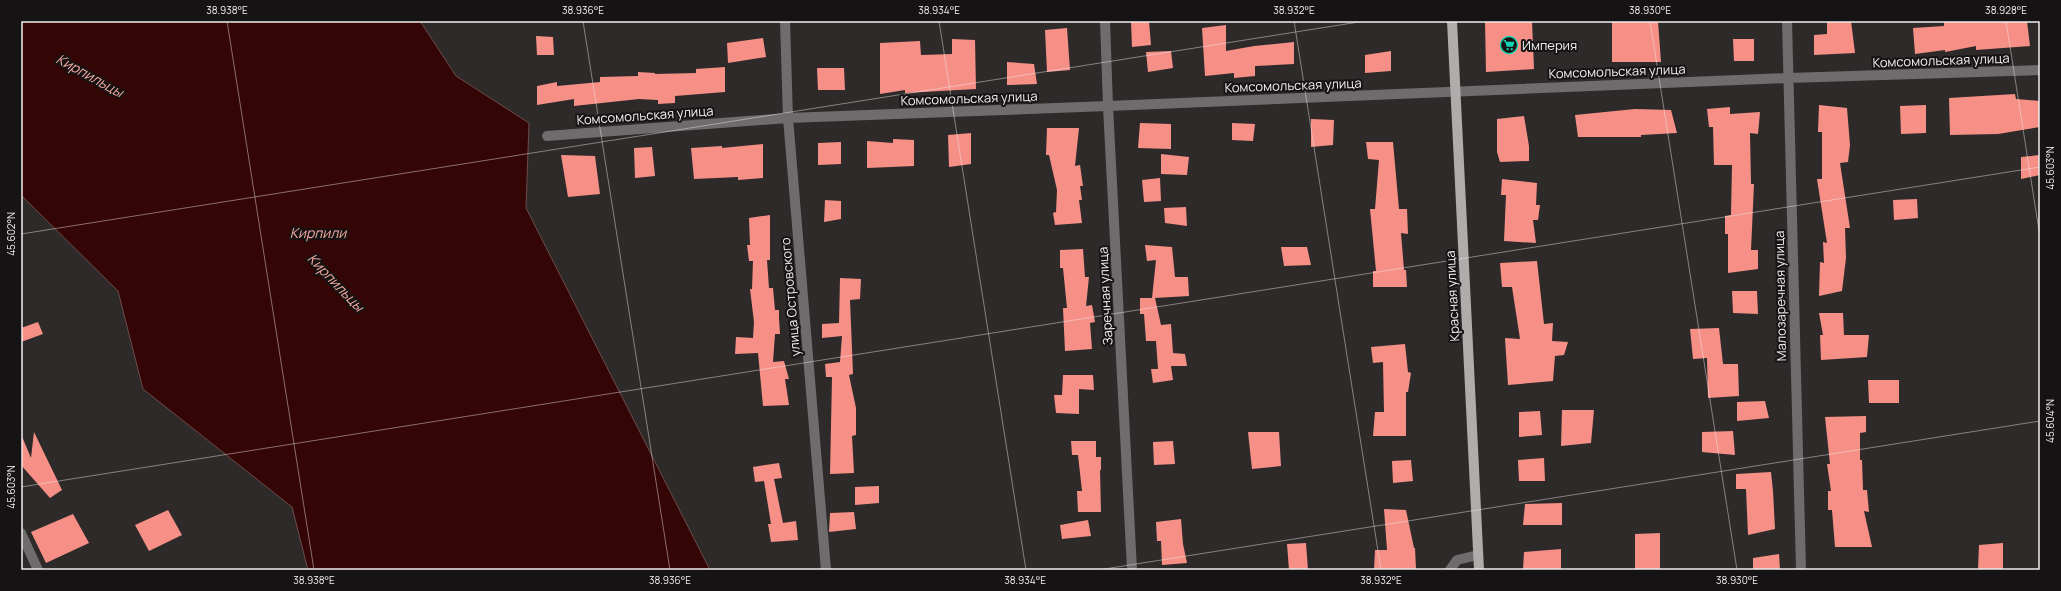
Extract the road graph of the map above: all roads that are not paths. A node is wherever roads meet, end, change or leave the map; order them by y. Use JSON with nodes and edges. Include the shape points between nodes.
{"nodes":[{"id":1,"x":785,"y":21,"type":"edge"},
{"id":2,"x":1105,"y":21,"type":"edge"},
{"id":3,"x":1452,"y":21,"type":"edge"},
{"id":4,"x":1787,"y":21,"type":"edge"},
{"id":5,"x":2040,"y":70,"type":"edge"},
{"id":6,"x":1788,"y":78,"type":"junction"},
{"id":7,"x":1455,"y":92,"type":"junction"},
{"id":8,"x":1108,"y":106,"type":"junction"},
{"id":9,"x":788,"y":118,"type":"junction"},
{"id":10,"x":547,"y":136,"type":"dead end"},
{"id":11,"x":21,"y":534,"type":"edge"},
{"id":12,"x":1478,"y":555,"type":"junction"},
{"id":13,"x":38,"y":570,"type":"edge"},
{"id":14,"x":826,"y":570,"type":"edge"},
{"id":15,"x":1132,"y":570,"type":"edge"},
{"id":16,"x":1450,"y":570,"type":"edge"},
{"id":17,"x":1479,"y":570,"type":"edge"},
{"id":18,"x":1801,"y":570,"type":"edge"}],
"edges":[{"from":1,"to":9,"type":"street","name":"улица Островского"},
{"from":2,"to":8,"type":"street","name":"Заречная улица"},
{"from":3,"to":7,"type":"main road","name":"Красная улица"},
{"from":4,"to":6,"type":"street","name":"Малозаречная улица"},
{"from":5,"to":6,"type":"street","name":"Комсомольская улица"},
{"from":6,"to":7,"type":"street","name":"Комсомольская улица"},
{"from":6,"to":18,"type":"street","name":"Малозаречная улица"},
{"from":7,"to":8,"type":"street","name":"Комсомольская улица"},
{"from":7,"to":12,"type":"main road","name":"Красная улица"},
{"from":8,"to":9,"type":"street","name":"Комсомольская улица"},
{"from":8,"to":15,"type":"street","name":"Заречная улица"},
{"from":9,"to":10,"type":"street","name":"Комсомольская улица"},
{"from":9,"to":14,"type":"street","name":"улица Островского"},
{"from":11,"to":13,"type":"street"},
{"from":12,"to":16,"type":"street","via":[[1457,560]]},
{"from":12,"to":17,"type":"main road","name":"Красная улица"}]}
